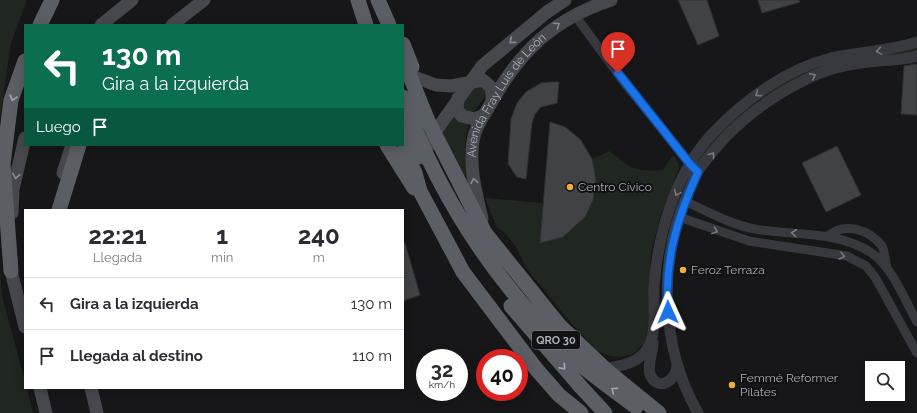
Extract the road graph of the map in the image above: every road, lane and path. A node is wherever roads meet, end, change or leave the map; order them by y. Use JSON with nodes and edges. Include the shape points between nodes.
{"nodes":[{"id":1,"x":52,"y":0,"type":"edge"},
{"id":2,"x":132,"y":0,"type":"edge"},
{"id":3,"x":204,"y":0,"type":"edge"},
{"id":4,"x":352,"y":0,"type":"edge"},
{"id":5,"x":358,"y":0,"type":"edge"},
{"id":6,"x":372,"y":0,"type":"edge"},
{"id":7,"x":378,"y":0,"type":"edge"},
{"id":8,"x":387,"y":0,"type":"edge"},
{"id":9,"x":565,"y":0,"type":"edge"},
{"id":10,"x":611,"y":0,"type":"edge"},
{"id":11,"x":574,"y":14,"type":"junction"},
{"id":12,"x":40,"y":24,"type":"edge"},
{"id":13,"x":102,"y":24,"type":"edge"},
{"id":14,"x":173,"y":24,"type":"edge"},
{"id":15,"x":360,"y":24,"type":"edge"},
{"id":16,"x":366,"y":24,"type":"edge"},
{"id":17,"x":379,"y":24,"type":"edge"},
{"id":18,"x":389,"y":24,"type":"edge"},
{"id":19,"x":396,"y":24,"type":"edge"},
{"id":20,"x":917,"y":42,"type":"edge"},
{"id":21,"x":404,"y":46,"type":"edge"},
{"id":22,"x":917,"y":56,"type":"edge"},
{"id":23,"x":404,"y":61,"type":"edge"},
{"id":24,"x":24,"y":64,"type":"edge"},
{"id":25,"x":417,"y":78,"type":"junction"},
{"id":26,"x":470,"y":81,"type":"junction"},
{"id":27,"x":458,"y":98,"type":"junction"},
{"id":28,"x":404,"y":100,"type":"edge"},
{"id":29,"x":492,"y":101,"type":"junction"},
{"id":30,"x":482,"y":116,"type":"junction"},
{"id":31,"x":404,"y":131,"type":"edge"},
{"id":32,"x":435,"y":132,"type":"junction"},
{"id":33,"x":24,"y":142,"type":"edge"},
{"id":34,"x":72,"y":146,"type":"edge"},
{"id":35,"x":79,"y":146,"type":"edge"},
{"id":36,"x":387,"y":146,"type":"edge"},
{"id":37,"x":402,"y":146,"type":"edge"},
{"id":38,"x":694,"y":168,"type":"junction"},
{"id":39,"x":415,"y":184,"type":"junction"},
{"id":40,"x":685,"y":201,"type":"junction"},
{"id":41,"x":59,"y":209,"type":"edge"},
{"id":42,"x":59,"y":209,"type":"edge"},
{"id":43,"x":679,"y":217,"type":"junction"},
{"id":44,"x":436,"y":224,"type":"junction"},
{"id":45,"x":485,"y":232,"type":"junction"},
{"id":46,"x":828,"y":236,"type":"junction"},
{"id":47,"x":479,"y":256,"type":"junction"},
{"id":48,"x":887,"y":268,"type":"junction"},
{"id":49,"x":11,"y":271,"type":"junction"},
{"id":50,"x":894,"y":282,"type":"junction"},
{"id":51,"x":881,"y":288,"type":"junction"},
{"id":52,"x":917,"y":322,"type":"edge"},
{"id":53,"x":24,"y":323,"type":"edge"},
{"id":54,"x":559,"y":325,"type":"junction"},
{"id":55,"x":653,"y":335,"type":"junction"},
{"id":56,"x":917,"y":353,"type":"edge"},
{"id":57,"x":677,"y":365,"type":"junction"},
{"id":58,"x":605,"y":369,"type":"junction"},
{"id":59,"x":40,"y":389,"type":"edge"},
{"id":60,"x":91,"y":389,"type":"edge"},
{"id":61,"x":46,"y":413,"type":"edge"},
{"id":62,"x":97,"y":413,"type":"edge"},
{"id":63,"x":581,"y":413,"type":"edge"},
{"id":64,"x":605,"y":413,"type":"edge"},
{"id":65,"x":646,"y":413,"type":"edge"},
{"id":66,"x":659,"y":413,"type":"edge"},
{"id":67,"x":698,"y":413,"type":"edge"}],
"edges":[{"from":1,"to":12,"type":"highway"},
{"from":2,"to":13,"type":"main road"},
{"from":3,"to":14,"type":"main road"},
{"from":4,"to":15,"type":"highway"},
{"from":5,"to":16,"type":"highway"},
{"from":6,"to":17,"type":"highway"},
{"from":7,"to":18,"type":"highway"},
{"from":8,"to":19,"type":"highway"},
{"from":9,"to":26,"type":"main road","name":"Avenida Fray Luis de León","one_way":true,"via":[[482,66]]},
{"from":10,"to":11,"type":"main road","name":"Avenida Fray Luis de León"},
{"from":29,"to":11,"type":"main road","name":"Avenida Fray Luis de León","one_way":true,"via":[[508,74],[536,42]]},
{"from":11,"to":38,"type":"street"},
{"from":20,"to":38,"type":"street","one_way":true,"via":[[897,48],[829,59],[776,82],[758,94],[712,135]]},
{"from":21,"to":25,"type":"highway"},
{"from":38,"to":22,"type":"street","one_way":true,"via":[[761,105],[811,77],[841,66]]},
{"from":23,"to":32,"type":"highway"},
{"from":24,"to":49,"type":"highway","one_way":true,"via":[[11,100],[3,164]]},
{"from":25,"to":26,"type":"main road","via":[[451,86]]},
{"from":25,"to":32,"type":"highway"},
{"from":26,"to":27,"type":"main road","name":"Avenida Fray Luis de León"},
{"from":26,"to":29,"type":"main road","via":[[482,80],[489,84],[492,88]]},
{"from":27,"to":30,"type":"main road","via":[[458,110],[462,116],[474,119]]},
{"from":27,"to":32,"type":"main road","name":"Avenida Fray Luis de León"},
{"from":28,"to":47,"type":"highway","number":"QRO 30","via":[[429,162]]},
{"from":29,"to":30,"type":"main road","name":"Avenida Fray Luis de León"},
{"from":45,"to":30,"type":"main road","name":"Avenida Fray Luis de León","one_way":true,"via":[[471,168],[473,140]]},
{"from":31,"to":47,"type":"highway","number":"QRO 30","via":[[439,205]]},
{"from":32,"to":39,"type":"main road","name":"Avenida Fray Luis de León"},
{"from":32,"to":45,"type":"highway","number":"QRO 30"},
{"from":33,"to":49,"type":"main road","one_way":true,"via":[[13,189]]},
{"from":34,"to":41,"type":"main road","via":[[61,180]]},
{"from":35,"to":42,"type":"highway"},
{"from":36,"to":39,"type":"highway"},
{"from":37,"to":39,"type":"highway"},
{"from":38,"to":40,"type":"street"},
{"from":38,"to":55,"type":"street","one_way":true,"via":[[668,213],[659,244]]},
{"from":39,"to":44,"type":"highway","number":"QRO 30"},
{"from":40,"to":43,"type":"street"},
{"from":46,"to":40,"type":"street","one_way":true,"via":[[754,229]]},
{"from":43,"to":51,"type":"street","one_way":true,"via":[[748,241],[847,256],[866,266]]},
{"from":43,"to":57,"type":"street","via":[[672,244],[667,301]]},
{"from":44,"to":54,"type":"highway","via":[[432,197],[437,184],[448,183],[479,237],[546,322]]},
{"from":44,"to":63,"type":"highway","number":"QRO 30","via":[[463,272],[533,364],[560,395]]},
{"from":45,"to":54,"type":"highway","number":"QRO 30"},
{"from":46,"to":48,"type":"street","via":[[852,242],[873,254]]},
{"from":46,"to":48,"type":"street","via":[[843,228],[859,230],[872,236],[883,248]]},
{"from":47,"to":64,"type":"highway","number":"QRO 30","one_way":true,"via":[[532,332]]},
{"from":65,"to":47,"type":"highway","number":"QRO 30","one_way":true,"via":[[573,358]]},
{"from":48,"to":50,"type":"street"},
{"from":49,"to":53,"type":"main road"},
{"from":50,"to":51,"type":"street"},
{"from":50,"to":52,"type":"street"},
{"from":51,"to":56,"type":"street"},
{"from":54,"to":58,"type":"highway","number":"QRO 30"},
{"from":55,"to":57,"type":"street","via":[[649,373],[653,380],[665,384],[677,373]]},
{"from":55,"to":58,"type":"street","via":[[641,358]]},
{"from":57,"to":67,"type":"street"},
{"from":58,"to":66,"type":"highway","number":"QRO 30"},
{"from":59,"to":61,"type":"main road"},
{"from":60,"to":62,"type":"main road"}]}
